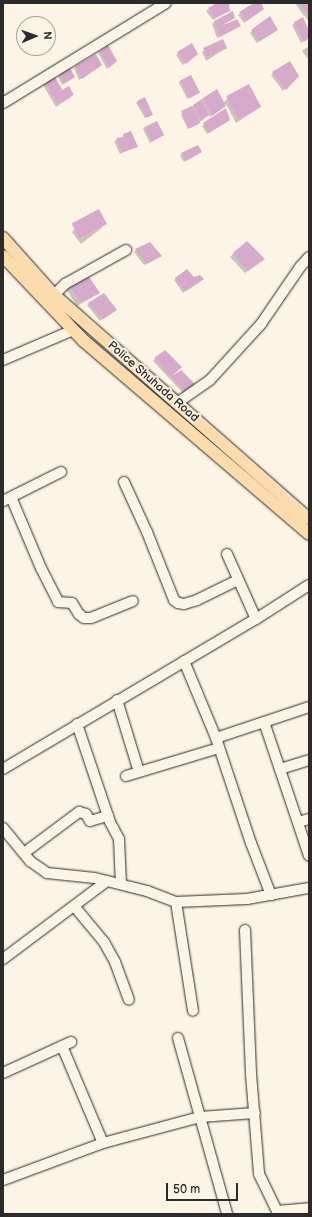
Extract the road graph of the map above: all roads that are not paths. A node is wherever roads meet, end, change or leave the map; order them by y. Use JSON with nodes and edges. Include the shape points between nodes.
{"nodes":[{"id":1,"x":166,"y":3,"type":"edge"},
{"id":2,"x":3,"y":103,"type":"edge"},
{"id":3,"x":3,"y":238,"type":"edge"},
{"id":4,"x":126,"y":250,"type":"dead end"},
{"id":5,"x":3,"y":256,"type":"edge"},
{"id":6,"x":309,"y":257,"type":"edge"},
{"id":7,"x":50,"y":299,"type":"junction"},
{"id":8,"x":73,"y":330,"type":"junction"},
{"id":9,"x":3,"y":360,"type":"edge"},
{"id":10,"x":177,"y":403,"type":"junction"},
{"id":11,"x":61,"y":472,"type":"dead end"},
{"id":12,"x":247,"y":474,"type":"junction"},
{"id":13,"x":124,"y":482,"type":"dead end"},
{"id":14,"x":7,"y":499,"type":"edge"},
{"id":15,"x":309,"y":519,"type":"edge"},
{"id":16,"x":309,"y":534,"type":"edge"},
{"id":17,"x":227,"y":554,"type":"dead end"},
{"id":18,"x":238,"y":580,"type":"junction"},
{"id":19,"x":309,"y":585,"type":"edge"},
{"id":20,"x":133,"y":600,"type":"dead end"},
{"id":21,"x":256,"y":619,"type":"junction"},
{"id":22,"x":184,"y":661,"type":"junction"},
{"id":23,"x":117,"y":700,"type":"junction"},
{"id":24,"x":309,"y":707,"type":"edge"},
{"id":25,"x":264,"y":722,"type":"junction"},
{"id":26,"x":78,"y":724,"type":"junction"},
{"id":27,"x":218,"y":743,"type":"junction"},
{"id":28,"x":309,"y":760,"type":"edge"},
{"id":29,"x":3,"y":769,"type":"edge"},
{"id":30,"x":280,"y":769,"type":"junction"},
{"id":31,"x":139,"y":772,"type":"junction"},
{"id":32,"x":126,"y":776,"type":"dead end"},
{"id":33,"x":108,"y":816,"type":"junction"},
{"id":34,"x":309,"y":819,"type":"edge"},
{"id":35,"x":298,"y":822,"type":"junction"},
{"id":36,"x":3,"y":828,"type":"edge"},
{"id":37,"x":24,"y":853,"type":"junction"},
{"id":38,"x":309,"y":856,"type":"edge"},
{"id":39,"x":107,"y":881,"type":"junction"},
{"id":40,"x":121,"y":884,"type":"junction"},
{"id":41,"x":309,"y":888,"type":"edge"},
{"id":42,"x":271,"y":896,"type":"junction"},
{"id":43,"x":176,"y":902,"type":"junction"},
{"id":44,"x":74,"y":906,"type":"junction"},
{"id":45,"x":245,"y":930,"type":"dead end"},
{"id":46,"x":3,"y":959,"type":"edge"},
{"id":47,"x":129,"y":1000,"type":"dead end"},
{"id":48,"x":192,"y":1011,"type":"dead end"},
{"id":49,"x":178,"y":1038,"type":"dead end"},
{"id":50,"x":3,"y":1073,"type":"edge"},
{"id":51,"x":255,"y":1113,"type":"junction"},
{"id":52,"x":200,"y":1117,"type":"junction"},
{"id":53,"x":103,"y":1143,"type":"junction"},
{"id":54,"x":3,"y":1180,"type":"edge"},
{"id":55,"x":309,"y":1208,"type":"edge"},
{"id":56,"x":226,"y":1214,"type":"edge"}],
"edges":[{"from":1,"to":2,"type":"street"},
{"from":3,"to":7,"type":"main road","name":"Police Shuhada Road"},
{"from":4,"to":7,"type":"street","via":[[65,284]]},
{"from":5,"to":7,"type":"main road","name":"Police Shuhada Road"},
{"from":6,"to":10,"type":"street","via":[[262,324],[210,380]]},
{"from":7,"to":8,"type":"main road","name":"Police Shuhada Road"},
{"from":7,"to":10,"type":"main road","name":"Police Shuhada Road"},
{"from":8,"to":9,"type":"street"},
{"from":8,"to":12,"type":"main road","name":"Police Shuhada Road"},
{"from":10,"to":12,"type":"main road","name":"Police Shuhada Road"},
{"from":11,"to":14,"type":"street"},
{"from":12,"to":15,"type":"main road","name":"Police Shuhada Road"},
{"from":12,"to":16,"type":"main road","name":"Police Shuhada Road"},
{"from":13,"to":18,"type":"street","via":[[147,532],[170,593],[178,603],[197,600]]},
{"from":14,"to":20,"type":"street","via":[[58,602],[72,603],[84,618],[91,618]]},
{"from":17,"to":18,"type":"street"},
{"from":18,"to":21,"type":"street"},
{"from":19,"to":21,"type":"street"},
{"from":21,"to":22,"type":"street"},
{"from":22,"to":23,"type":"street"},
{"from":22,"to":27,"type":"street"},
{"from":23,"to":26,"type":"street"},
{"from":23,"to":31,"type":"street"},
{"from":24,"to":25,"type":"street"},
{"from":25,"to":27,"type":"street"},
{"from":25,"to":30,"type":"street"},
{"from":26,"to":29,"type":"street"},
{"from":26,"to":33,"type":"street"},
{"from":27,"to":31,"type":"street"},
{"from":27,"to":42,"type":"street"},
{"from":28,"to":30,"type":"street"},
{"from":30,"to":35,"type":"street"},
{"from":31,"to":32,"type":"street"},
{"from":33,"to":37,"type":"street","via":[[90,821],[86,814],[79,812]]},
{"from":33,"to":40,"type":"street","via":[[119,839]]},
{"from":34,"to":35,"type":"street"},
{"from":35,"to":38,"type":"street"},
{"from":36,"to":37,"type":"street"},
{"from":37,"to":39,"type":"street","via":[[30,861],[47,873]]},
{"from":39,"to":40,"type":"street"},
{"from":39,"to":44,"type":"street"},
{"from":40,"to":43,"type":"street","via":[[147,890]]},
{"from":41,"to":42,"type":"street"},
{"from":42,"to":43,"type":"street"},
{"from":43,"to":48,"type":"street"},
{"from":44,"to":46,"type":"street"},
{"from":44,"to":47,"type":"street","via":[[104,942],[115,962]]},
{"from":45,"to":51,"type":"street"},
{"from":49,"to":52,"type":"street"},
{"from":50,"to":53,"type":"street","via":[[67,1044]]},
{"from":51,"to":52,"type":"street"},
{"from":51,"to":55,"type":"street","via":[[259,1174],[275,1209],[281,1212]]},
{"from":52,"to":53,"type":"street"},
{"from":52,"to":56,"type":"street"},
{"from":53,"to":54,"type":"street"}]}
